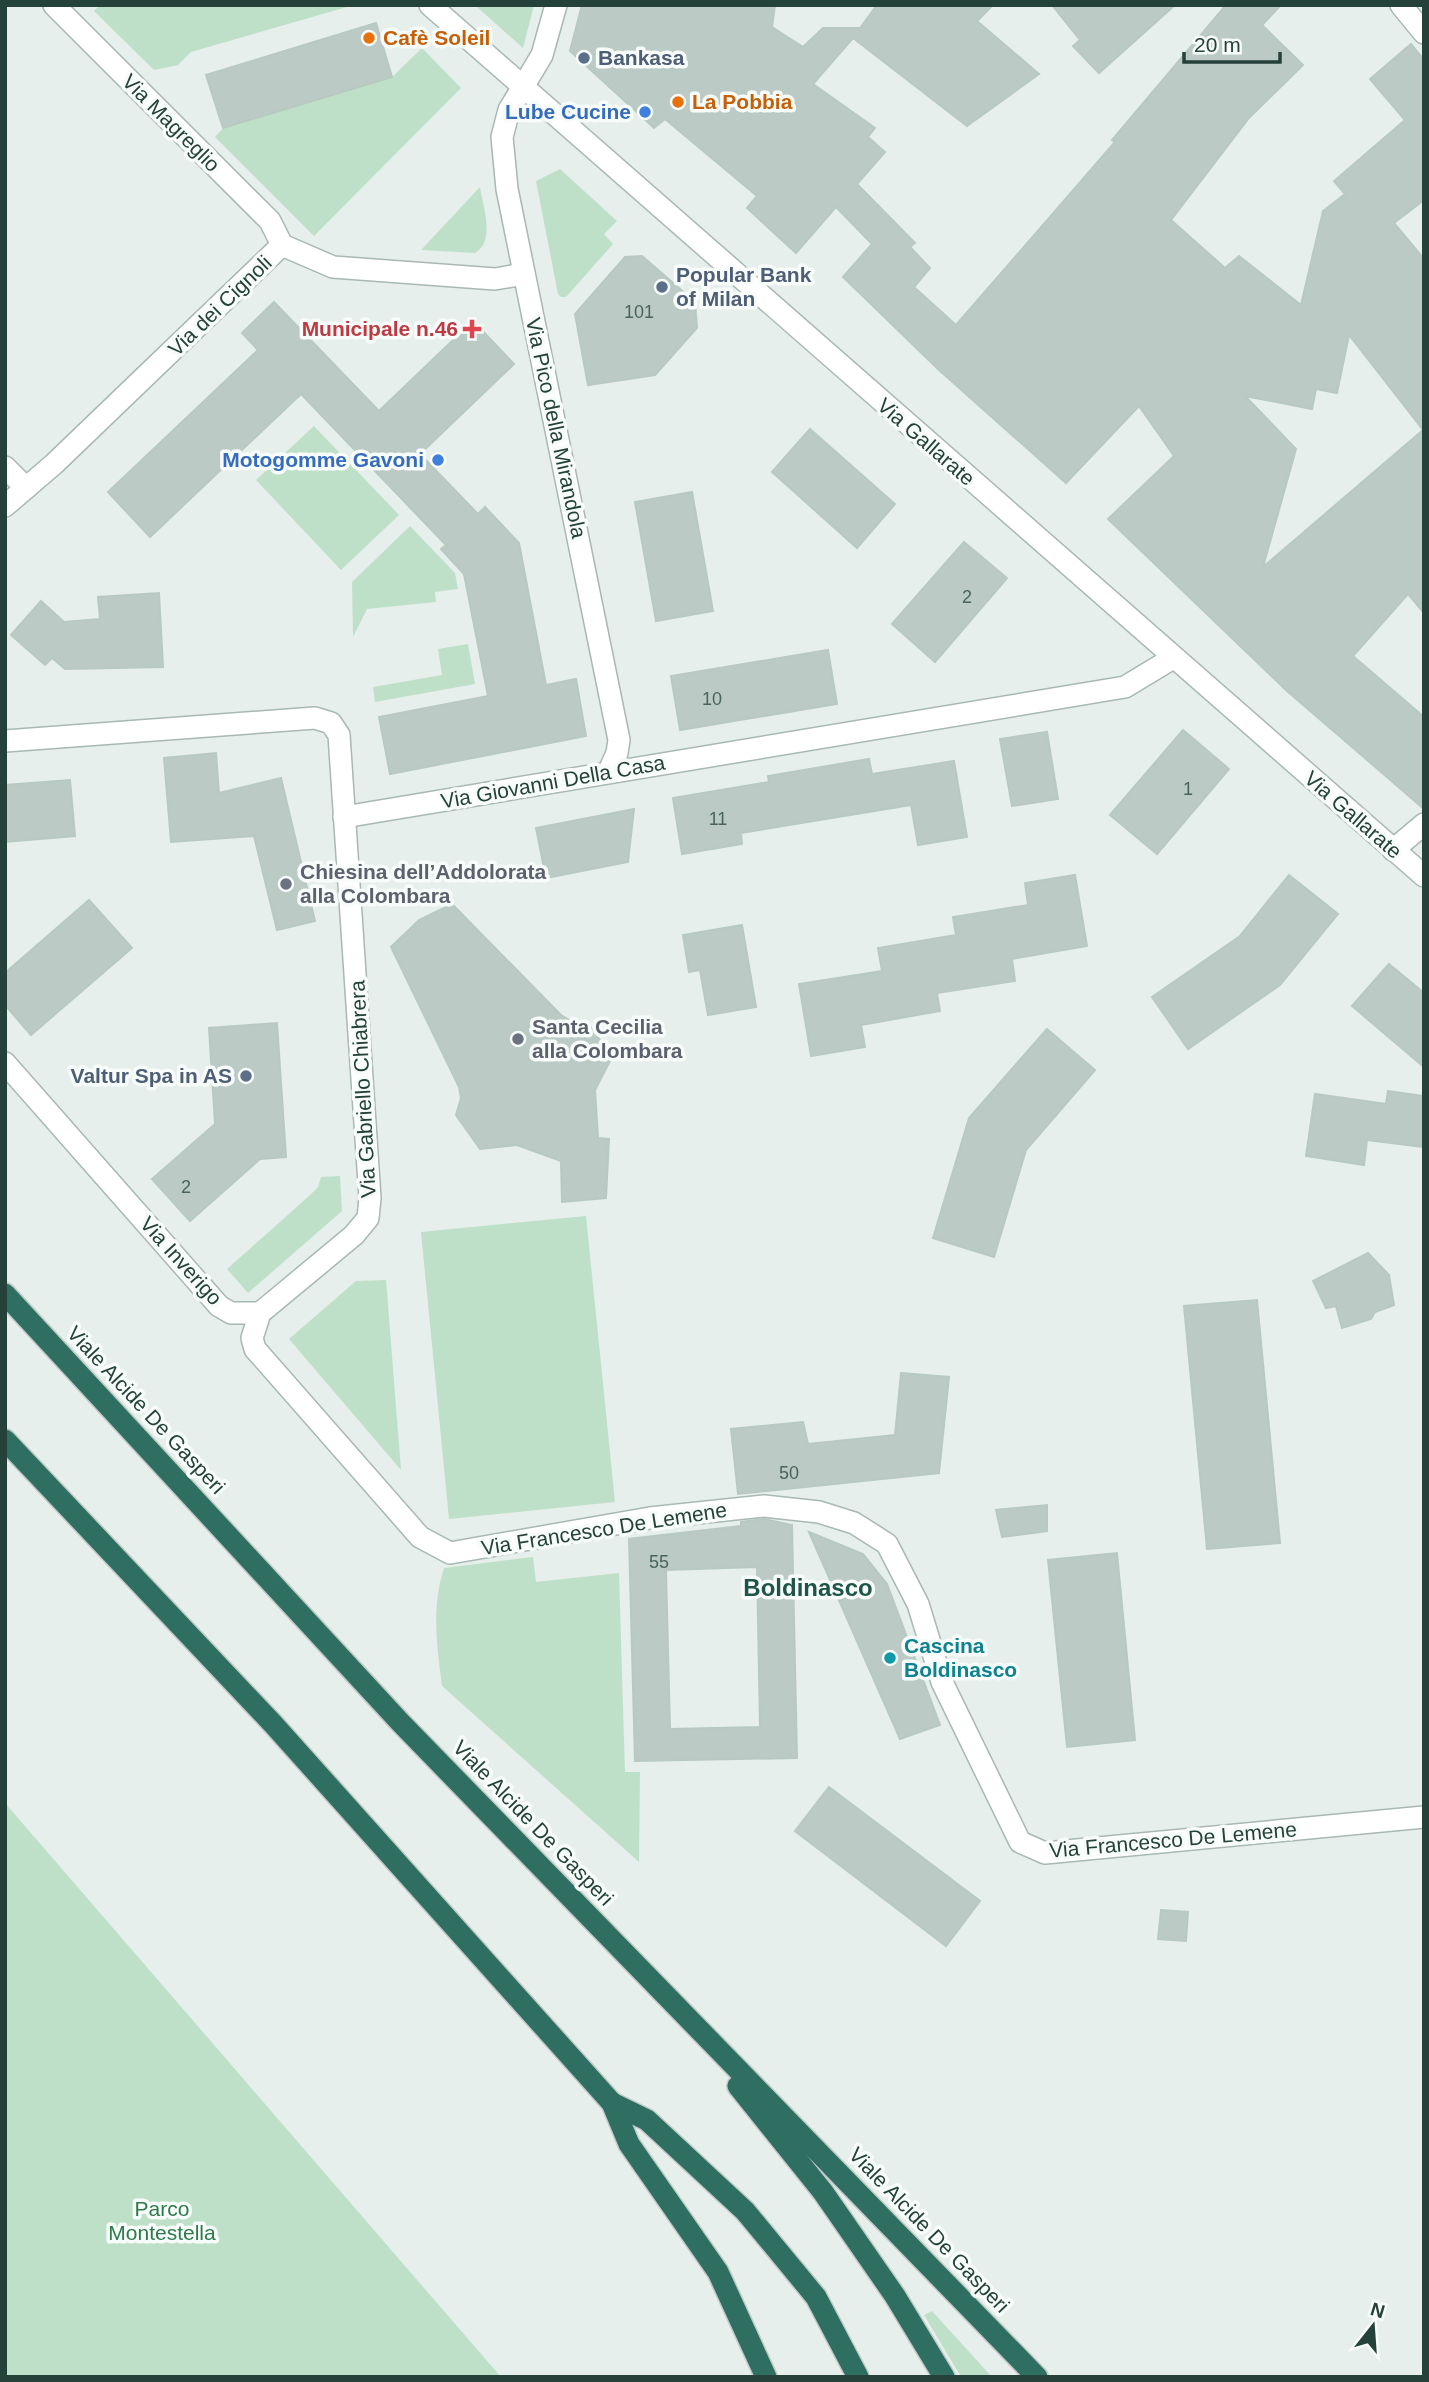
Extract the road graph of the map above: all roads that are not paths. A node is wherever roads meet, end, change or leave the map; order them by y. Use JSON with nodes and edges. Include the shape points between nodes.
{"nodes":[{"id":1,"x":54,"y":5,"type":"edge"},
{"id":2,"x":430,"y":5,"type":"edge"},
{"id":3,"x":556,"y":5,"type":"edge"},
{"id":4,"x":1401,"y":5,"type":"edge"},
{"id":5,"x":1424,"y":33,"type":"edge"},
{"id":6,"x":522,"y":87,"type":"junction"},
{"id":7,"x":282,"y":245,"type":"junction"},
{"id":8,"x":524,"y":274,"type":"junction"},
{"id":9,"x":5,"y":467,"type":"edge"},
{"id":10,"x":26,"y":488,"type":"junction"},
{"id":11,"x":5,"y":506,"type":"edge"},
{"id":12,"x":1172,"y":658,"type":"junction"},
{"id":13,"x":5,"y":741,"type":"edge"},
{"id":14,"x":610,"y":771,"type":"junction"},
{"id":15,"x":344,"y":817,"type":"junction"},
{"id":16,"x":1424,"y":824,"type":"edge"},
{"id":17,"x":1394,"y":850,"type":"junction"},
{"id":18,"x":1424,"y":876,"type":"edge"},
{"id":19,"x":5,"y":1063,"type":"edge"},
{"id":20,"x":5,"y":1294,"type":"edge"},
{"id":21,"x":260,"y":1313,"type":"junction"},
{"id":22,"x":5,"y":1440,"type":"edge"},
{"id":23,"x":1424,"y":1817,"type":"edge"},
{"id":24,"x":653,"y":1981,"type":"junction"},
{"id":25,"x":612,"y":2103,"type":"junction"},
{"id":26,"x":766,"y":2377,"type":"edge"},
{"id":27,"x":858,"y":2377,"type":"edge"},
{"id":28,"x":944,"y":2377,"type":"edge"},
{"id":29,"x":1037,"y":2377,"type":"edge"}],
"edges":[{"from":1,"to":7,"type":"street","name":"Via Magreglio","via":[[270,220]]},
{"from":2,"to":6,"type":"street","name":"Via Gallarate"},
{"from":3,"to":6,"type":"street","name":"Via Pico della Mirandola","via":[[542,55]]},
{"from":4,"to":5,"type":"street"},
{"from":6,"to":8,"type":"street","name":"Via Pico della Mirandola","via":[[509,110],[502,137]]},
{"from":6,"to":12,"type":"street","name":"Via Gallarate"},
{"from":7,"to":8,"type":"street","name":"Via dei Cignoli","via":[[333,267],[495,279]]},
{"from":7,"to":10,"type":"street","name":"Via dei Cignoli"},
{"from":8,"to":14,"type":"street","name":"Via Pico della Mirandola","via":[[619,740]]},
{"from":9,"to":10,"type":"street"},
{"from":10,"to":11,"type":"street","name":"Via dei Cignoli"},
{"from":12,"to":14,"type":"street","name":"Via Giovanni Della Casa","via":[[1125,687]]},
{"from":12,"to":17,"type":"street","name":"Via Gallarate"},
{"from":13,"to":15,"type":"street","via":[[315,718],[331,723],[339,735]]},
{"from":14,"to":15,"type":"street","name":"Via Giovanni Della Casa"},
{"from":15,"to":21,"type":"street","name":"Via Gabriello Chiabrera","via":[[368,1217],[354,1235]]},
{"from":16,"to":17,"type":"street"},
{"from":17,"to":18,"type":"street","name":"Via Gallarate"},
{"from":19,"to":21,"type":"street","name":"Via Inverigo","via":[[219,1306],[231,1313]]},
{"from":20,"to":24,"type":"highway","name":"Viale Alcide De Gasperi","via":[[400,1722]]},
{"from":21,"to":23,"type":"street","name":"Via Francesco De Lemene","via":[[251,1338],[255,1349],[420,1537],[437,1549],[450,1553],[650,1518],[764,1506],[819,1512],[854,1523],[887,1544],[919,1604],[942,1682],[1020,1842],[1030,1849],[1083,1851]]},
{"from":22,"to":25,"type":"highway","via":[[274,1725]]},
{"from":24,"to":28,"type":"highway","via":[[823,2192],[895,2295]]},
{"from":24,"to":29,"type":"highway","name":"Viale Alcide De Gasperi"},
{"from":25,"to":26,"type":"highway","via":[[629,2144],[718,2272]]},
{"from":25,"to":27,"type":"highway","via":[[647,2120],[745,2211],[816,2297]]}]}
